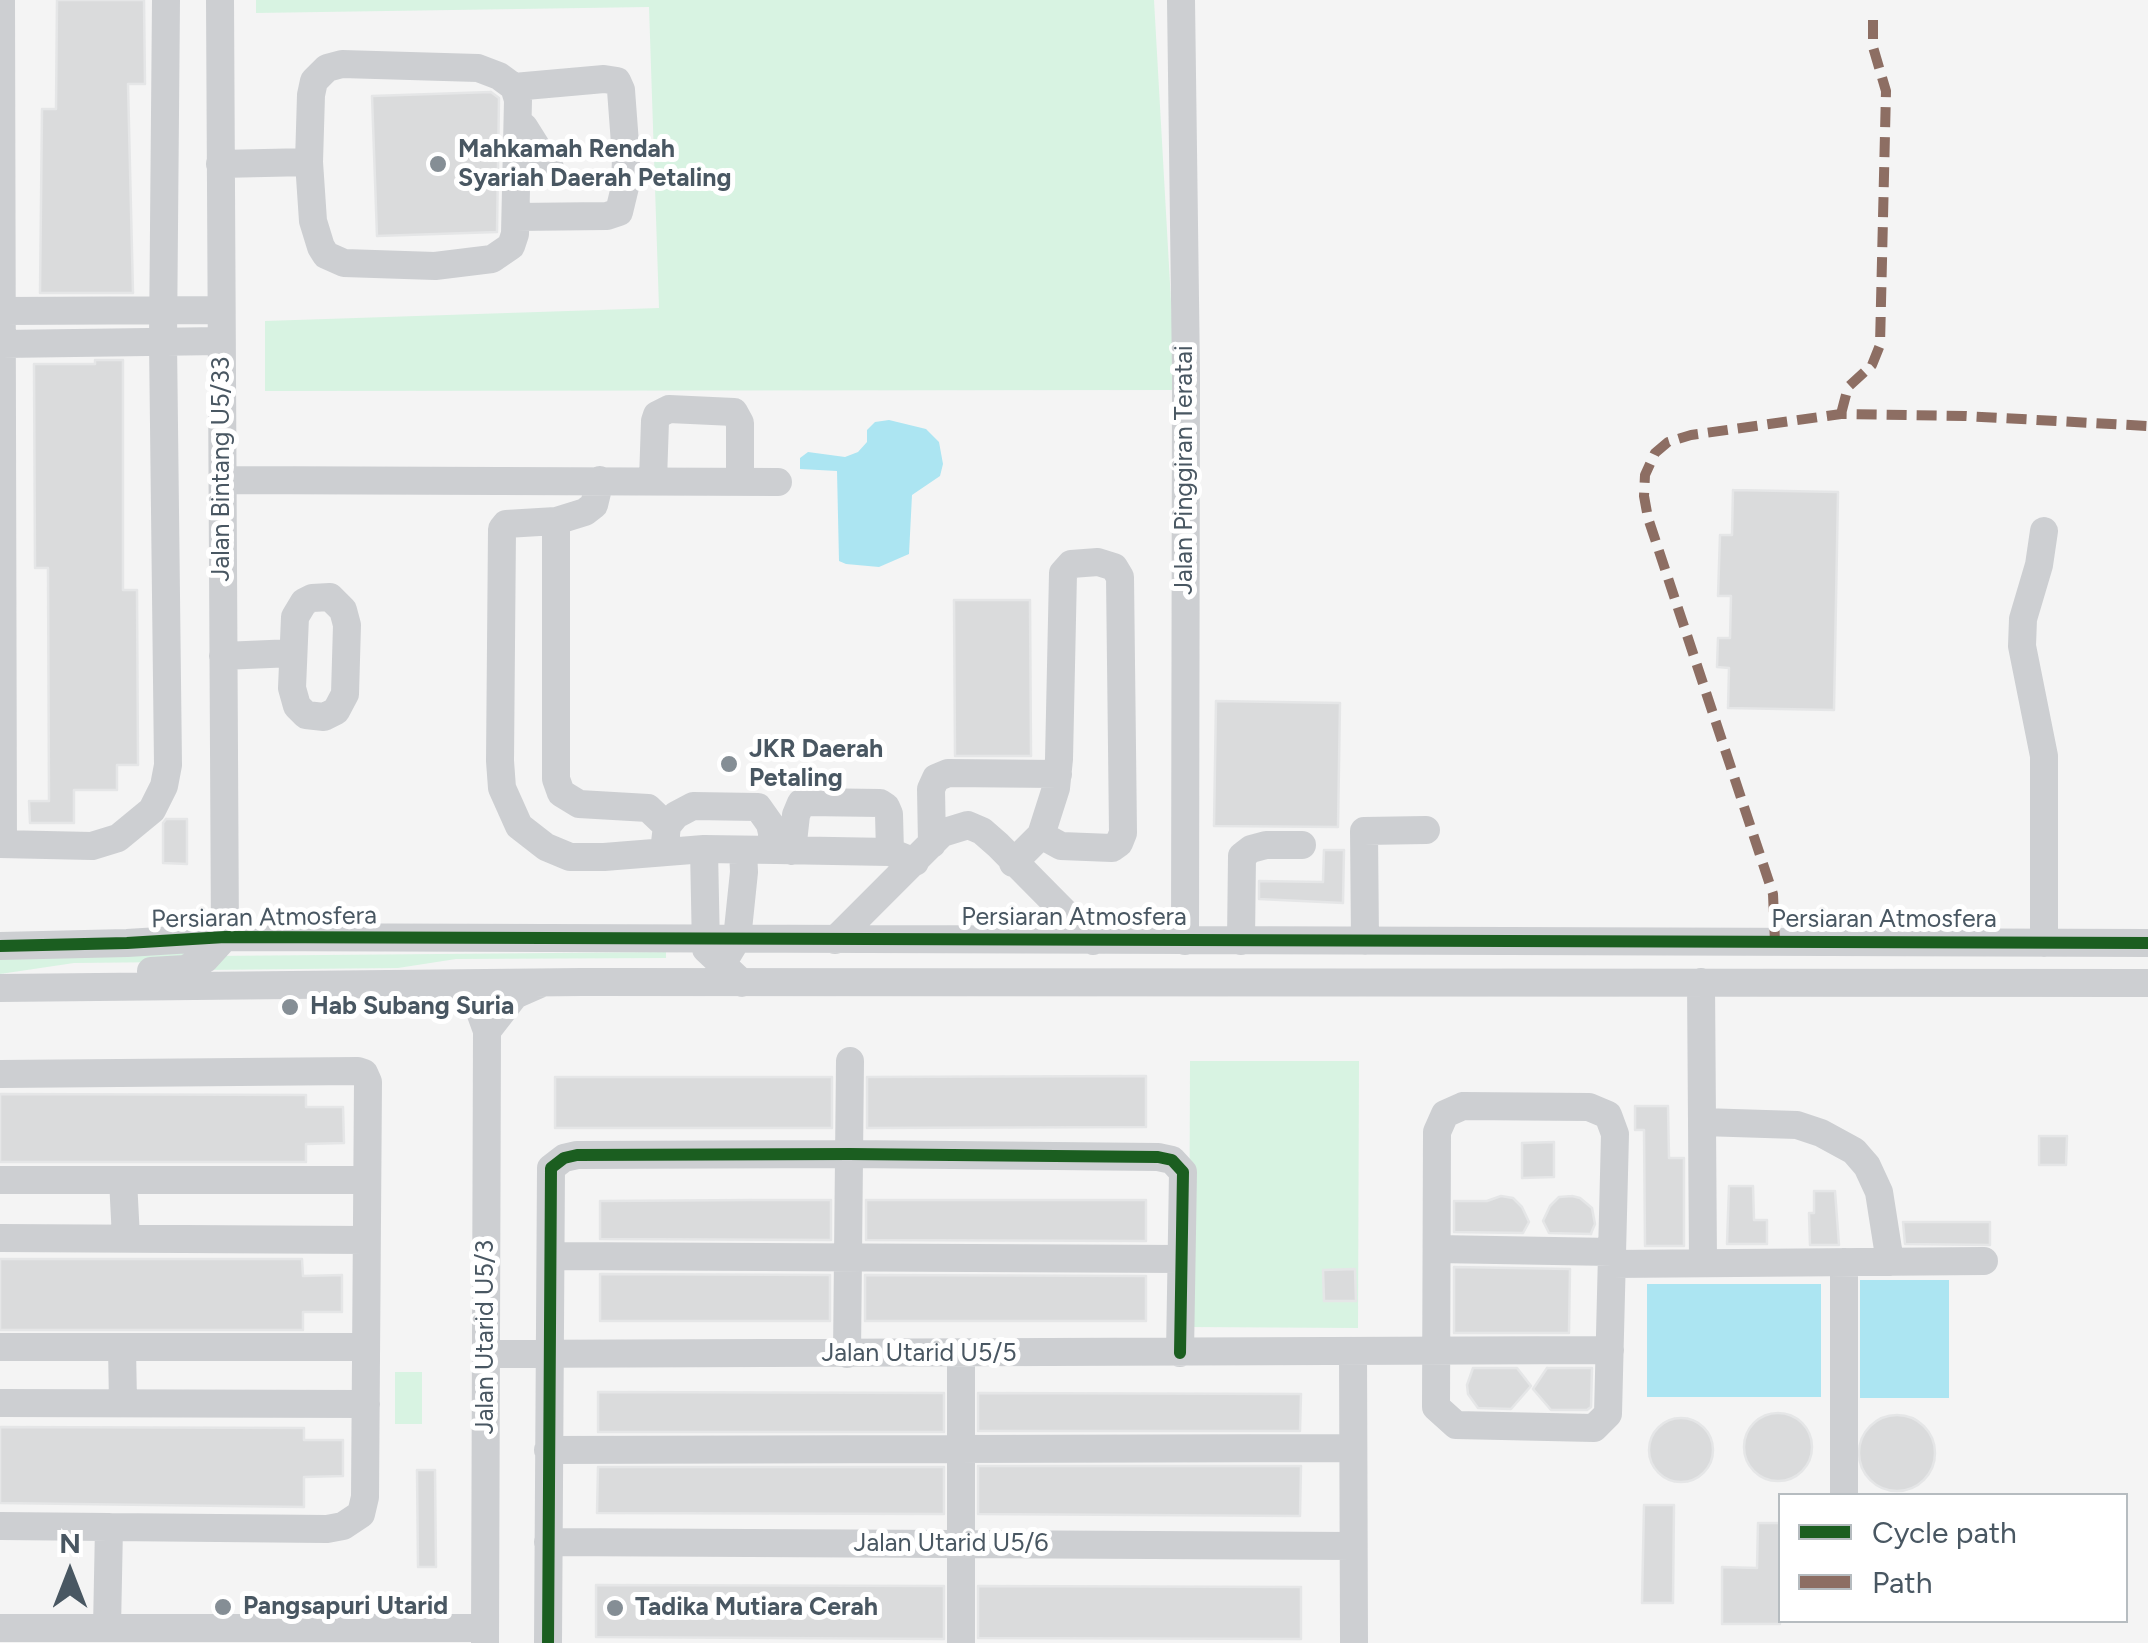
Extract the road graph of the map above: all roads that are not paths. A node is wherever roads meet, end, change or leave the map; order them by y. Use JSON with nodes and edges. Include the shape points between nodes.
{"nodes":[{"id":1,"x":1,"y":0,"type":"edge"},
{"id":2,"x":166,"y":0,"type":"edge"},
{"id":3,"x":220,"y":0,"type":"edge"},
{"id":4,"x":1181,"y":0,"type":"edge"},
{"id":5,"x":0,"y":9,"type":"edge"},
{"id":6,"x":514,"y":87,"type":"junction"},
{"id":7,"x":518,"y":124,"type":"junction"},
{"id":8,"x":310,"y":162,"type":"junction"},
{"id":9,"x":220,"y":164,"type":"junction"},
{"id":10,"x":1,"y":167,"type":"edge"},
{"id":11,"x":551,"y":170,"type":"dead end"},
{"id":12,"x":516,"y":218,"type":"junction"},
{"id":13,"x":221,"y":310,"type":"junction"},
{"id":14,"x":2,"y":311,"type":"edge"},
{"id":15,"x":163,"y":311,"type":"junction"},
{"id":16,"x":221,"y":341,"type":"junction"},
{"id":17,"x":163,"y":342,"type":"junction"},
{"id":18,"x":2,"y":344,"type":"edge"},
{"id":19,"x":222,"y":480,"type":"junction"},
{"id":20,"x":600,"y":480,"type":"junction"},
{"id":21,"x":653,"y":480,"type":"junction"},
{"id":22,"x":740,"y":480,"type":"junction"},
{"id":23,"x":778,"y":482,"type":"dead end"},
{"id":24,"x":556,"y":521,"type":"junction"},
{"id":25,"x":2044,"y":532,"type":"dead end"},
{"id":26,"x":293,"y":653,"type":"dead end"},
{"id":27,"x":223,"y":656,"type":"junction"},
{"id":28,"x":1,"y":693,"type":"edge"},
{"id":29,"x":1058,"y":774,"type":"junction"},
{"id":30,"x":1426,"y":830,"type":"dead end"},
{"id":31,"x":1040,"y":835,"type":"junction"},
{"id":32,"x":666,"y":838,"type":"junction"},
{"id":33,"x":2,"y":844,"type":"edge"},
{"id":34,"x":1302,"y":845,"type":"dead end"},
{"id":35,"x":704,"y":850,"type":"junction"},
{"id":36,"x":743,"y":850,"type":"junction"},
{"id":37,"x":784,"y":850,"type":"junction"},
{"id":38,"x":912,"y":853,"type":"junction"},
{"id":39,"x":1013,"y":863,"type":"junction"},
{"id":40,"x":226,"y":937,"type":"junction"},
{"id":41,"x":704,"y":939,"type":"junction"},
{"id":42,"x":737,"y":940,"type":"junction"},
{"id":43,"x":835,"y":940,"type":"junction"},
{"id":44,"x":1092,"y":940,"type":"junction"},
{"id":45,"x":1185,"y":940,"type":"junction"},
{"id":46,"x":1241,"y":940,"type":"junction"},
{"id":47,"x":1365,"y":941,"type":"junction"},
{"id":48,"x":2044,"y":943,"type":"junction"},
{"id":49,"x":2148,"y":943,"type":"edge"},
{"id":50,"x":0,"y":946,"type":"edge"},
{"id":51,"x":719,"y":963,"type":"junction"},
{"id":52,"x":1701,"y":982,"type":"junction"},
{"id":53,"x":698,"y":983,"type":"junction"},
{"id":54,"x":742,"y":983,"type":"junction"},
{"id":55,"x":2148,"y":983,"type":"edge"},
{"id":56,"x":431,"y":984,"type":"junction"},
{"id":57,"x":542,"y":984,"type":"junction"},
{"id":58,"x":0,"y":988,"type":"edge"},
{"id":59,"x":29,"y":988,"type":"junction"},
{"id":60,"x":487,"y":1031,"type":"junction"},
{"id":61,"x":850,"y":1061,"type":"dead end"},
{"id":62,"x":0,"y":1074,"type":"edge"},
{"id":63,"x":1702,"y":1122,"type":"junction"},
{"id":64,"x":849,"y":1154,"type":"junction"},
{"id":65,"x":0,"y":1180,"type":"edge"},
{"id":66,"x":123,"y":1180,"type":"junction"},
{"id":67,"x":367,"y":1180,"type":"junction"},
{"id":68,"x":0,"y":1238,"type":"edge"},
{"id":69,"x":126,"y":1238,"type":"junction"},
{"id":70,"x":366,"y":1240,"type":"junction"},
{"id":71,"x":1436,"y":1249,"type":"junction"},
{"id":72,"x":551,"y":1256,"type":"junction"},
{"id":73,"x":848,"y":1258,"type":"junction"},
{"id":74,"x":1612,"y":1258,"type":"junction"},
{"id":75,"x":1181,"y":1259,"type":"junction"},
{"id":76,"x":1984,"y":1261,"type":"dead end"},
{"id":77,"x":1844,"y":1262,"type":"junction"},
{"id":78,"x":1890,"y":1262,"type":"junction"},
{"id":79,"x":1703,"y":1263,"type":"junction"},
{"id":80,"x":0,"y":1347,"type":"edge"},
{"id":81,"x":122,"y":1347,"type":"junction"},
{"id":82,"x":366,"y":1347,"type":"junction"},
{"id":83,"x":1436,"y":1350,"type":"junction"},
{"id":84,"x":1610,"y":1350,"type":"junction"},
{"id":85,"x":1353,"y":1351,"type":"junction"},
{"id":86,"x":549,"y":1352,"type":"junction"},
{"id":87,"x":1180,"y":1352,"type":"junction"},
{"id":88,"x":485,"y":1354,"type":"junction"},
{"id":89,"x":847,"y":1354,"type":"junction"},
{"id":90,"x":961,"y":1354,"type":"junction"},
{"id":91,"x":0,"y":1402,"type":"edge"},
{"id":92,"x":123,"y":1403,"type":"junction"},
{"id":93,"x":366,"y":1404,"type":"junction"},
{"id":94,"x":1353,"y":1448,"type":"junction"},
{"id":95,"x":548,"y":1450,"type":"junction"},
{"id":96,"x":961,"y":1450,"type":"junction"},
{"id":97,"x":1844,"y":1493,"type":"edge"},
{"id":98,"x":0,"y":1526,"type":"edge"},
{"id":99,"x":108,"y":1527,"type":"junction"},
{"id":100,"x":548,"y":1542,"type":"junction"},
{"id":101,"x":961,"y":1544,"type":"junction"},
{"id":102,"x":1353,"y":1546,"type":"junction"},
{"id":103,"x":0,"y":1628,"type":"edge"},
{"id":104,"x":108,"y":1628,"type":"junction"},
{"id":105,"x":46,"y":1635,"type":"edge"},
{"id":106,"x":485,"y":1635,"type":"edge"},
{"id":107,"x":548,"y":1643,"type":"edge"},
{"id":108,"x":961,"y":1643,"type":"edge"},
{"id":109,"x":1354,"y":1643,"type":"edge"}],
"edges":[{"from":1,"to":5,"type":"street"},
{"from":2,"to":15,"type":"street"},
{"from":3,"to":9,"type":"street","name":"Jalan Bintang U5/33"},
{"from":4,"to":45,"type":"street","name":"Jalan Pinggiran Teratai"},
{"from":5,"to":10,"type":"street"},
{"from":6,"to":7,"type":"street"},
{"from":6,"to":8,"type":"street","via":[[478,68],[327,68],[311,95]]},
{"from":6,"to":12,"type":"street","via":[[617,81],[626,157],[619,212]]},
{"from":7,"to":11,"type":"street"},
{"from":7,"to":12,"type":"street"},
{"from":8,"to":9,"type":"street"},
{"from":8,"to":12,"type":"street","via":[[321,247],[344,263],[436,266],[492,259],[510,246]]},
{"from":9,"to":13,"type":"street","name":"Jalan Bintang U5/33"},
{"from":10,"to":14,"type":"street"},
{"from":13,"to":15,"type":"street"},
{"from":13,"to":16,"type":"street","name":"Jalan Bintang U5/33"},
{"from":14,"to":15,"type":"street"},
{"from":14,"to":18,"type":"street"},
{"from":15,"to":17,"type":"street"},
{"from":16,"to":17,"type":"street"},
{"from":16,"to":19,"type":"street","name":"Jalan Bintang U5/33"},
{"from":17,"to":18,"type":"street"},
{"from":17,"to":33,"type":"street","via":[[164,786],[152,810],[118,838],[92,846]]},
{"from":18,"to":28,"type":"street"},
{"from":19,"to":20,"type":"street"},
{"from":19,"to":27,"type":"street","name":"Jalan Bintang U5/33"},
{"from":20,"to":21,"type":"street"},
{"from":20,"to":24,"type":"street","via":[[594,506]]},
{"from":21,"to":22,"type":"street"},
{"from":21,"to":22,"type":"street","via":[[655,421],[669,408],[734,412]]},
{"from":22,"to":23,"type":"street"},
{"from":24,"to":32,"type":"street","via":[[556,779],[561,793],[578,804],[648,808]]},
{"from":24,"to":32,"type":"street","via":[[502,529],[500,760],[506,804],[518,826],[570,857],[604,858]]},
{"from":25,"to":48,"type":"street","via":[[2022,646],[2044,756]]},
{"from":26,"to":27,"type":"street"},
{"from":27,"to":40,"type":"street","name":"Jalan Bintang U5/33"},
{"from":28,"to":33,"type":"street"},
{"from":29,"to":31,"type":"street"},
{"from":29,"to":31,"type":"street","via":[[1064,573],[1071,564],[1098,562],[1120,577],[1124,833],[1112,848],[1061,846]]},
{"from":29,"to":38,"type":"street","via":[[936,778]]},
{"from":30,"to":47,"type":"street","via":[[1364,831]]},
{"from":31,"to":39,"type":"street"},
{"from":32,"to":35,"type":"street"},
{"from":32,"to":37,"type":"street","via":[[676,815],[693,806],[758,807]]},
{"from":34,"to":46,"type":"street","via":[[1266,845],[1242,856]]},
{"from":35,"to":36,"type":"street"},
{"from":35,"to":41,"type":"street"},
{"from":36,"to":37,"type":"street"},
{"from":36,"to":42,"type":"street"},
{"from":37,"to":38,"type":"street"},
{"from":37,"to":38,"type":"street","via":[[801,803],[880,803]]},
{"from":38,"to":39,"type":"street","via":[[968,825]]},
{"from":38,"to":43,"type":"street"},
{"from":39,"to":44,"type":"street"},
{"from":40,"to":41,"type":"street","name":"Persiaran Atmosfera"},
{"from":40,"to":50,"type":"street","name":"Persiaran Atmosfera"},
{"from":40,"to":59,"type":"street","via":[[185,969],[90,975]]},
{"from":41,"to":42,"type":"street","name":"Persiaran Atmosfera"},
{"from":41,"to":51,"type":"street"},
{"from":42,"to":43,"type":"street","name":"Persiaran Atmosfera"},
{"from":42,"to":51,"type":"street"},
{"from":43,"to":44,"type":"street","name":"Persiaran Atmosfera"},
{"from":44,"to":45,"type":"street","name":"Persiaran Atmosfera"},
{"from":45,"to":46,"type":"street","name":"Persiaran Atmosfera"},
{"from":46,"to":47,"type":"street","name":"Persiaran Atmosfera"},
{"from":47,"to":48,"type":"street","name":"Persiaran Atmosfera"},
{"from":48,"to":49,"type":"street","name":"Persiaran Atmosfera"},
{"from":51,"to":53,"type":"street"},
{"from":51,"to":54,"type":"street"},
{"from":52,"to":54,"type":"street"},
{"from":52,"to":55,"type":"street"},
{"from":52,"to":63,"type":"street"},
{"from":53,"to":54,"type":"street"},
{"from":53,"to":57,"type":"street"},
{"from":56,"to":57,"type":"street"},
{"from":56,"to":59,"type":"street"},
{"from":56,"to":60,"type":"street","via":[[460,992],[479,1008]]},
{"from":57,"to":60,"type":"street","via":[[515,995]]},
{"from":58,"to":59,"type":"street"},
{"from":60,"to":88,"type":"street","name":"Jalan Utarid U5/3"},
{"from":61,"to":64,"type":"street"},
{"from":62,"to":67,"type":"street","via":[[361,1072],[368,1082]]},
{"from":63,"to":78,"type":"street","via":[[1796,1125],[1854,1150],[1879,1192]]},
{"from":63,"to":79,"type":"street"},
{"from":64,"to":72,"type":"street","via":[[564,1158],[551,1168]]},
{"from":64,"to":73,"type":"street"},
{"from":64,"to":75,"type":"street","via":[[1172,1160],[1183,1172]]},
{"from":65,"to":66,"type":"street"},
{"from":66,"to":67,"type":"street"},
{"from":66,"to":69,"type":"street"},
{"from":67,"to":70,"type":"street"},
{"from":68,"to":69,"type":"street"},
{"from":69,"to":70,"type":"street"},
{"from":70,"to":82,"type":"street"},
{"from":71,"to":74,"type":"street"},
{"from":71,"to":74,"type":"street","via":[[1436,1132],[1444,1114],[1463,1106],[1589,1107],[1608,1115],[1615,1134]]},
{"from":71,"to":83,"type":"street"},
{"from":72,"to":73,"type":"street"},
{"from":72,"to":86,"type":"street"},
{"from":73,"to":75,"type":"street"},
{"from":73,"to":89,"type":"street"},
{"from":74,"to":79,"type":"street"},
{"from":74,"to":84,"type":"street"},
{"from":75,"to":87,"type":"street"},
{"from":76,"to":78,"type":"street"},
{"from":77,"to":78,"type":"street"},
{"from":77,"to":79,"type":"street"},
{"from":77,"to":97,"type":"street"},
{"from":80,"to":81,"type":"street"},
{"from":81,"to":82,"type":"street"},
{"from":81,"to":92,"type":"street"},
{"from":82,"to":93,"type":"street"},
{"from":83,"to":84,"type":"street","name":"Jalan Utarid U5/5"},
{"from":83,"to":84,"type":"street","via":[[1436,1408],[1456,1425],[1594,1428],[1608,1414]]},
{"from":83,"to":85,"type":"street","name":"Jalan Utarid U5/5"},
{"from":85,"to":87,"type":"street","name":"Jalan Utarid U5/5"},
{"from":85,"to":94,"type":"street"},
{"from":86,"to":88,"type":"street","name":"Jalan Utarid U5/5"},
{"from":86,"to":89,"type":"street","name":"Jalan Utarid U5/5"},
{"from":86,"to":95,"type":"street"},
{"from":87,"to":90,"type":"street","name":"Jalan Utarid U5/5"},
{"from":88,"to":106,"type":"street","name":"Jalan Utarid U5/3"},
{"from":89,"to":90,"type":"street","name":"Jalan Utarid U5/5"},
{"from":90,"to":96,"type":"street"},
{"from":91,"to":92,"type":"street"},
{"from":92,"to":93,"type":"street"},
{"from":93,"to":99,"type":"street","via":[[365,1497],[360,1514],[343,1526]]},
{"from":94,"to":96,"type":"street"},
{"from":94,"to":102,"type":"street"},
{"from":95,"to":96,"type":"street"},
{"from":95,"to":100,"type":"street"},
{"from":96,"to":101,"type":"street"},
{"from":98,"to":99,"type":"street"},
{"from":99,"to":104,"type":"street"},
{"from":100,"to":101,"type":"street","name":"Jalan Utarid U5/6"},
{"from":100,"to":107,"type":"street"},
{"from":101,"to":102,"type":"street","name":"Jalan Utarid U5/6"},
{"from":101,"to":108,"type":"street"},
{"from":102,"to":109,"type":"street"},
{"from":103,"to":105,"type":"street"},
{"from":104,"to":105,"type":"street"},
{"from":104,"to":106,"type":"street"}]}
